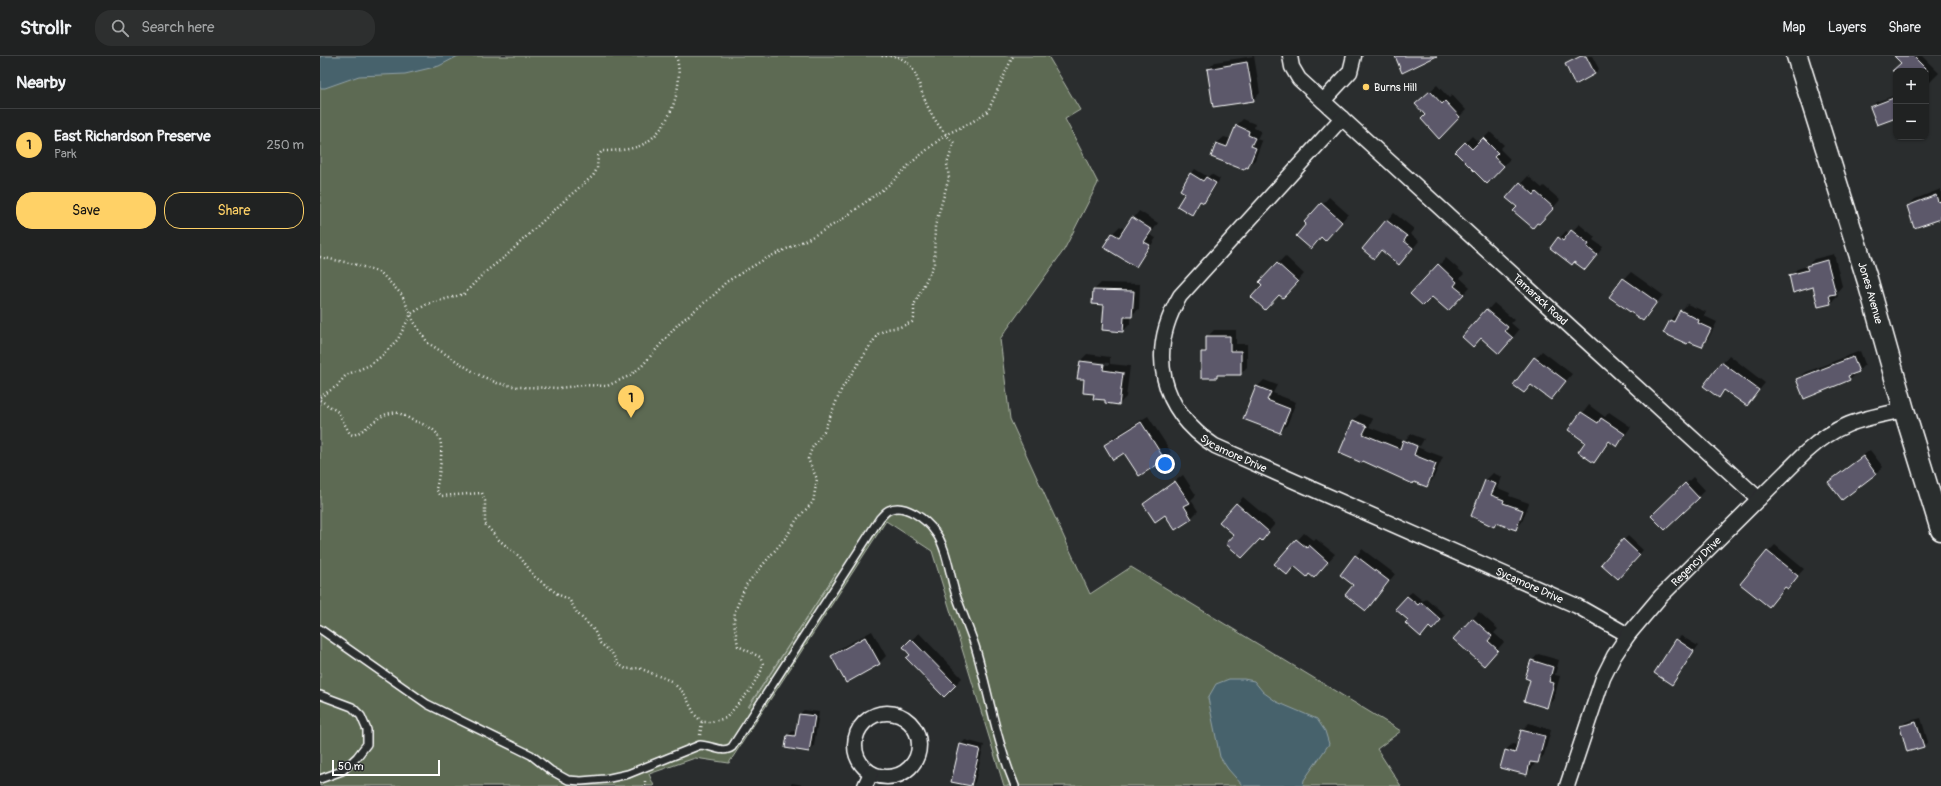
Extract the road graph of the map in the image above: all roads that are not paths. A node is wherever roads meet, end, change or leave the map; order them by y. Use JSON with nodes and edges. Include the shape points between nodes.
{"nodes":[{"id":1,"x":1290,"y":56,"type":"edge"},
{"id":2,"x":1354,"y":56,"type":"edge"},
{"id":3,"x":1797,"y":56,"type":"edge"},
{"id":4,"x":1323,"y":101,"type":"junction"},
{"id":5,"x":1342,"y":118,"type":"junction"},
{"id":6,"x":1904,"y":410,"type":"junction"},
{"id":7,"x":1759,"y":499,"type":"junction"},
{"id":8,"x":1941,"y":530,"type":"edge"},
{"id":9,"x":320,"y":629,"type":"edge"},
{"id":10,"x":1628,"y":635,"type":"junction"},
{"id":11,"x":320,"y":695,"type":"edge"},
{"id":12,"x":871,"y":773,"type":"junction"},
{"id":13,"x":320,"y":779,"type":"edge"},
{"id":14,"x":865,"y":786,"type":"edge"},
{"id":15,"x":1015,"y":786,"type":"edge"},
{"id":16,"x":1567,"y":786,"type":"edge"}],
"edges":[{"from":1,"to":4,"type":"street","name":"Tamarack Road","via":[[1295,73]]},
{"from":2,"to":4,"type":"street","via":[[1350,72]]},
{"from":3,"to":6,"type":"street","name":"Jones Avenue","via":[[1862,264]]},
{"from":4,"to":5,"type":"street","name":"Tamarack Road"},
{"from":5,"to":7,"type":"street","name":"Tamarack Road"},
{"from":5,"to":10,"type":"street","name":"Sycamore Drive","via":[[1180,296],[1163,336],[1164,379],[1174,406],[1192,429],[1215,446],[1577,606]]},
{"from":6,"to":7,"type":"street","name":"Regency Drive","via":[[1853,421],[1826,435]]},
{"from":6,"to":8,"type":"street","name":"Jones Avenue"},
{"from":7,"to":10,"type":"street","name":"Regency Drive","via":[[1661,596]]},
{"from":9,"to":15,"type":"lane","via":[[427,704],[531,755],[568,780],[605,779],[628,774],[700,745],[724,750],[732,747],[880,518],[889,510],[899,508],[912,512],[936,532],[975,646],[1004,761]]},
{"from":10,"to":16,"type":"street","name":"Regency Drive","via":[[1602,678]]},
{"from":11,"to":13,"type":"lane","via":[[352,707],[361,716],[367,730],[367,744],[342,771]]},
{"from":12,"to":12,"type":"street","via":[[884,777],[898,775],[914,763],[920,750],[919,736],[912,724],[901,716],[888,713],[874,716],[859,730],[855,743],[857,757]]},
{"from":12,"to":14,"type":"street"}]}
